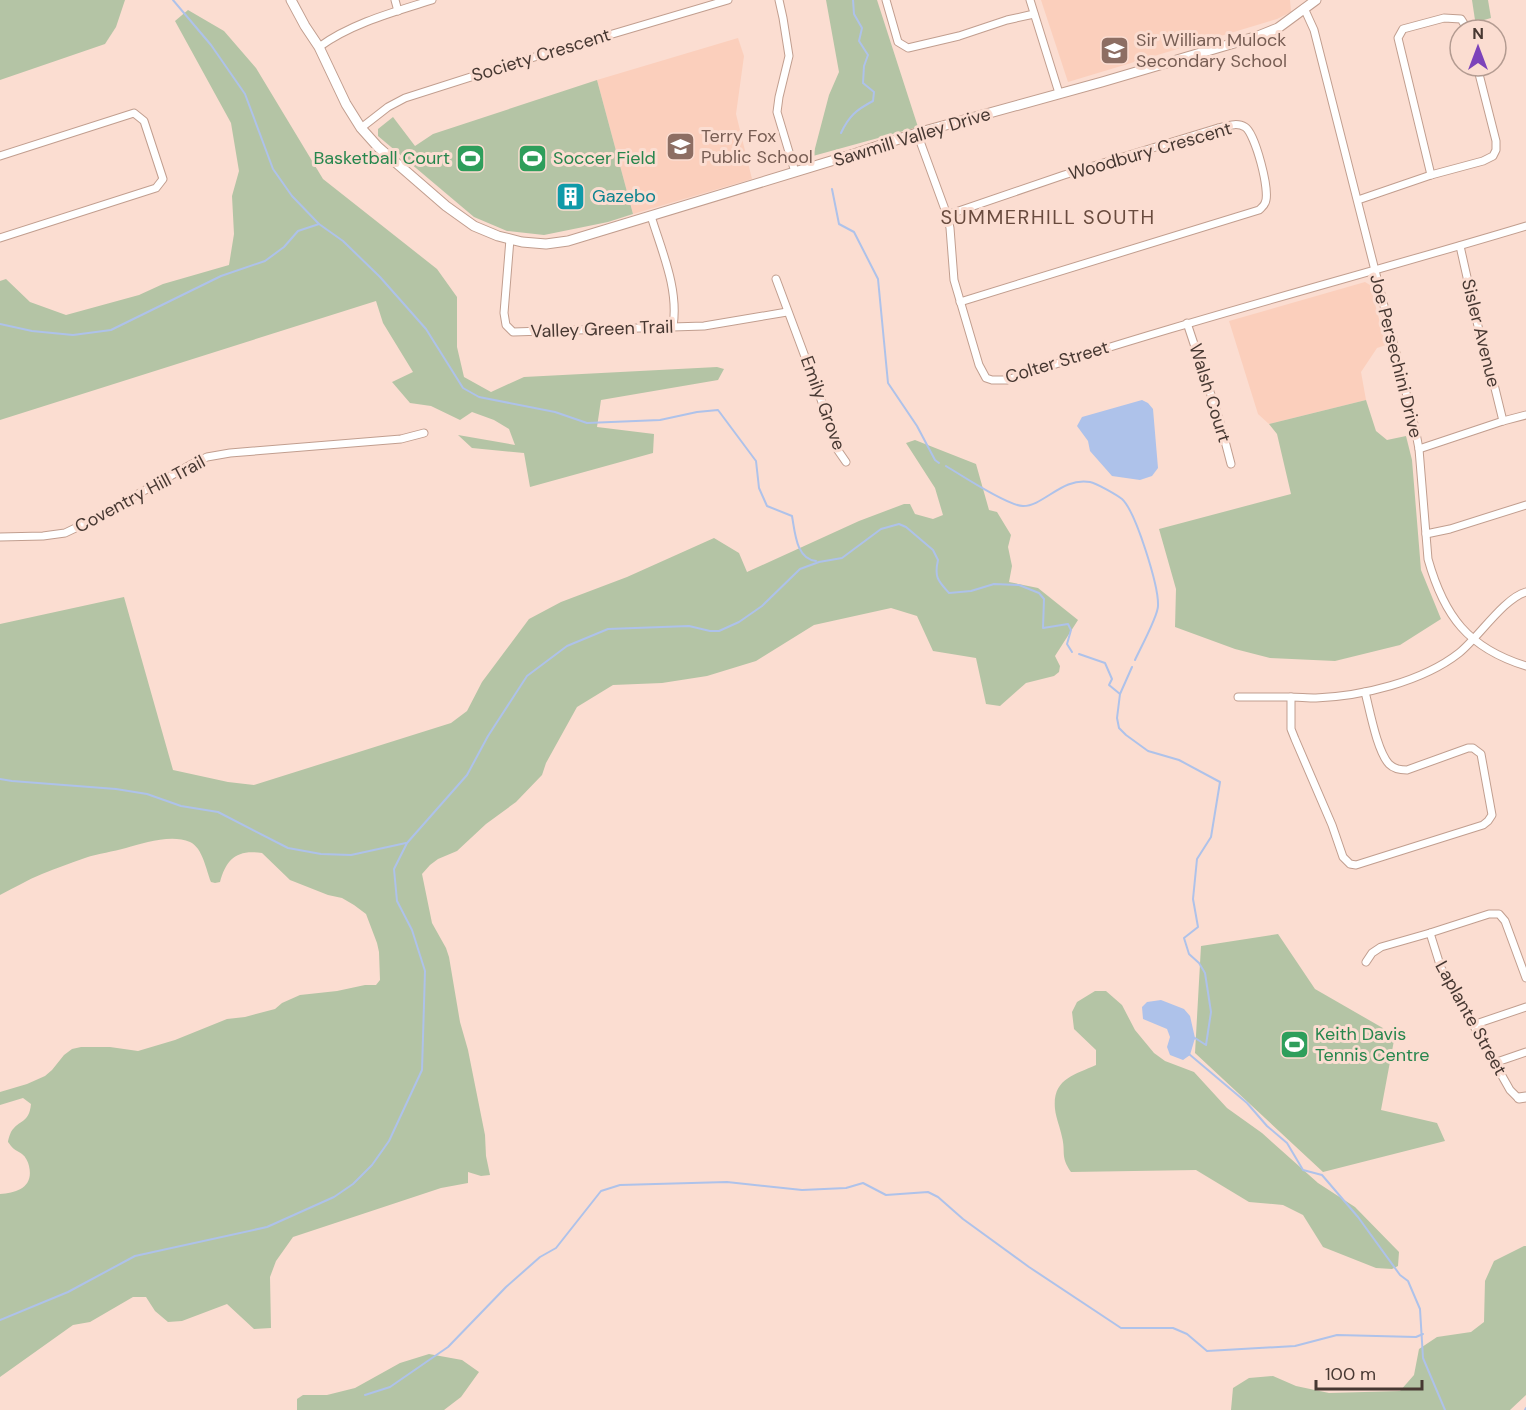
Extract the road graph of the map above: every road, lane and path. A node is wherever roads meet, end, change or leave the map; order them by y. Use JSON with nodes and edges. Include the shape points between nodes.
{"nodes":[{"id":1,"x":291,"y":0,"type":"edge"},
{"id":2,"x":395,"y":0,"type":"edge"},
{"id":3,"x":432,"y":0,"type":"edge"},
{"id":4,"x":728,"y":0,"type":"edge"},
{"id":5,"x":779,"y":0,"type":"edge"},
{"id":6,"x":886,"y":0,"type":"edge"},
{"id":7,"x":1030,"y":0,"type":"edge"},
{"id":8,"x":1316,"y":0,"type":"edge"},
{"id":9,"x":1304,"y":8,"type":"junction"},
{"id":10,"x":398,"y":11,"type":"junction"},
{"id":11,"x":1034,"y":14,"type":"junction"},
{"id":12,"x":1448,"y":18,"type":"edge"},
{"id":13,"x":319,"y":46,"type":"junction"},
{"id":14,"x":1480,"y":78,"type":"edge"},
{"id":15,"x":1059,"y":93,"type":"junction"},
{"id":16,"x":361,"y":128,"type":"junction"},
{"id":17,"x":917,"y":133,"type":"junction"},
{"id":18,"x":0,"y":156,"type":"edge"},
{"id":19,"x":795,"y":172,"type":"junction"},
{"id":20,"x":1431,"y":175,"type":"junction"},
{"id":21,"x":1358,"y":200,"type":"junction"},
{"id":22,"x":947,"y":214,"type":"junction"},
{"id":23,"x":651,"y":216,"type":"junction"},
{"id":24,"x":1526,"y":226,"type":"edge"},
{"id":25,"x":0,"y":238,"type":"edge"},
{"id":26,"x":510,"y":239,"type":"junction"},
{"id":27,"x":1460,"y":246,"type":"junction"},
{"id":28,"x":1375,"y":271,"type":"junction"},
{"id":29,"x":776,"y":279,"type":"dead end"},
{"id":30,"x":960,"y":302,"type":"junction"},
{"id":31,"x":788,"y":312,"type":"junction"},
{"id":32,"x":1187,"y":323,"type":"junction"},
{"id":33,"x":673,"y":327,"type":"junction"},
{"id":34,"x":1526,"y":415,"type":"edge"},
{"id":35,"x":1503,"y":421,"type":"junction"},
{"id":36,"x":424,"y":433,"type":"dead end"},
{"id":37,"x":1419,"y":449,"type":"junction"},
{"id":38,"x":846,"y":462,"type":"dead end"},
{"id":39,"x":1231,"y":464,"type":"dead end"},
{"id":40,"x":1526,"y":505,"type":"edge"},
{"id":41,"x":1426,"y":534,"type":"junction"},
{"id":42,"x":0,"y":537,"type":"edge"},
{"id":43,"x":1526,"y":592,"type":"edge"},
{"id":44,"x":1474,"y":640,"type":"junction"},
{"id":45,"x":1526,"y":666,"type":"edge"},
{"id":46,"x":1365,"y":692,"type":"junction"},
{"id":47,"x":1238,"y":697,"type":"dead end"},
{"id":48,"x":1291,"y":697,"type":"junction"},
{"id":49,"x":1430,"y":933,"type":"junction"},
{"id":50,"x":1366,"y":962,"type":"dead end"},
{"id":51,"x":1526,"y":978,"type":"edge"},
{"id":52,"x":1526,"y":1007,"type":"edge"},
{"id":53,"x":1473,"y":1025,"type":"junction"},
{"id":54,"x":1526,"y":1052,"type":"edge"},
{"id":55,"x":1495,"y":1063,"type":"junction"},
{"id":56,"x":1523,"y":1098,"type":"edge"}],
"edges":[{"from":1,"to":13,"type":"street","name":"Sawmill Valley Drive"},
{"from":2,"to":10,"type":"street"},
{"from":3,"to":10,"type":"street"},
{"from":4,"to":16,"type":"street","name":"Society Crescent","via":[[405,98]]},
{"from":5,"to":19,"type":"street","via":[[789,56],[777,112]]},
{"from":6,"to":11,"type":"street","via":[[898,42],[908,48]]},
{"from":7,"to":11,"type":"street"},
{"from":8,"to":9,"type":"street","name":"Sawmill Valley Drive"},
{"from":9,"to":15,"type":"street","name":"Sawmill Valley Drive","via":[[1278,28],[1258,36]]},
{"from":9,"to":21,"type":"street","name":"Joe Persechini Drive","via":[[1314,30]]},
{"from":10,"to":13,"type":"street","via":[[345,31]]},
{"from":11,"to":15,"type":"street"},
{"from":12,"to":20,"type":"street","via":[[1403,29],[1398,38]]},
{"from":13,"to":16,"type":"street","name":"Sawmill Valley Drive"},
{"from":14,"to":20,"type":"street","via":[[1496,141],[1493,156]]},
{"from":15,"to":17,"type":"street","name":"Sawmill Valley Drive"},
{"from":16,"to":26,"type":"street","name":"Sawmill Valley Drive","via":[[446,206],[474,226]]},
{"from":17,"to":19,"type":"street","name":"Sawmill Valley Drive"},
{"from":17,"to":22,"type":"street","name":"Colter Street"},
{"from":18,"to":25,"type":"street","via":[[134,113],[144,121],[163,179],[156,188]]},
{"from":19,"to":23,"type":"street","name":"Sawmill Valley Drive"},
{"from":20,"to":21,"type":"street"},
{"from":21,"to":28,"type":"street","name":"Joe Persechini Drive"},
{"from":22,"to":30,"type":"street","name":"Colter Street"},
{"from":22,"to":30,"type":"street","name":"Woodbury Crescent","via":[[1236,124],[1249,130],[1261,162],[1266,195],[1266,203],[1259,210]]},
{"from":23,"to":26,"type":"street","name":"Sawmill Valley Drive","via":[[568,241],[546,244]]},
{"from":23,"to":33,"type":"street","via":[[674,297]]},
{"from":24,"to":27,"type":"street","name":"Colter Street"},
{"from":26,"to":33,"type":"street","name":"Valley Green Trail","via":[[504,313],[506,325],[513,332]]},
{"from":27,"to":28,"type":"street","name":"Colter Street"},
{"from":27,"to":35,"type":"street","name":"Sisler Avenue"},
{"from":28,"to":32,"type":"street","name":"Colter Street"},
{"from":28,"to":37,"type":"street","name":"Joe Persechini Drive"},
{"from":29,"to":31,"type":"street"},
{"from":30,"to":32,"type":"street","name":"Colter Street","via":[[979,365],[986,378],[992,380],[1007,380]]},
{"from":31,"to":33,"type":"street","name":"Valley Green Trail","via":[[704,326]]},
{"from":31,"to":38,"type":"street","name":"Emily Grove","via":[[836,446]]},
{"from":32,"to":39,"type":"street","name":"Walsh Court"},
{"from":34,"to":35,"type":"street"},
{"from":35,"to":37,"type":"street"},
{"from":36,"to":42,"type":"street","name":"Coventry Hill Trail","via":[[401,439],[207,457],[65,533]]},
{"from":37,"to":41,"type":"street","name":"Joe Persechini Drive"},
{"from":40,"to":41,"type":"street"},
{"from":41,"to":44,"type":"street","name":"Joe Persechini Drive","via":[[1428,559],[1440,596],[1460,627]]},
{"from":43,"to":44,"type":"street","via":[[1506,605]]},
{"from":44,"to":45,"type":"street","name":"Joe Persechini Drive","via":[[1497,655]]},
{"from":44,"to":46,"type":"street","via":[[1429,672]]},
{"from":46,"to":48,"type":"street"},
{"from":46,"to":48,"type":"street","via":[[1380,748],[1394,767],[1407,770],[1468,748],[1481,754],[1492,815],[1488,821],[1350,864],[1343,857],[1295,739]]},
{"from":47,"to":48,"type":"street"},
{"from":49,"to":50,"type":"street","via":[[1381,946]]},
{"from":49,"to":51,"type":"street","via":[[1498,914],[1505,921]]},
{"from":49,"to":53,"type":"street","name":"Laplante Street","via":[[1441,969]]},
{"from":52,"to":53,"type":"street"},
{"from":53,"to":55,"type":"street","name":"Laplante Street"},
{"from":54,"to":55,"type":"street"},
{"from":55,"to":56,"type":"street","name":"Laplante Street","via":[[1510,1090]]}]}
